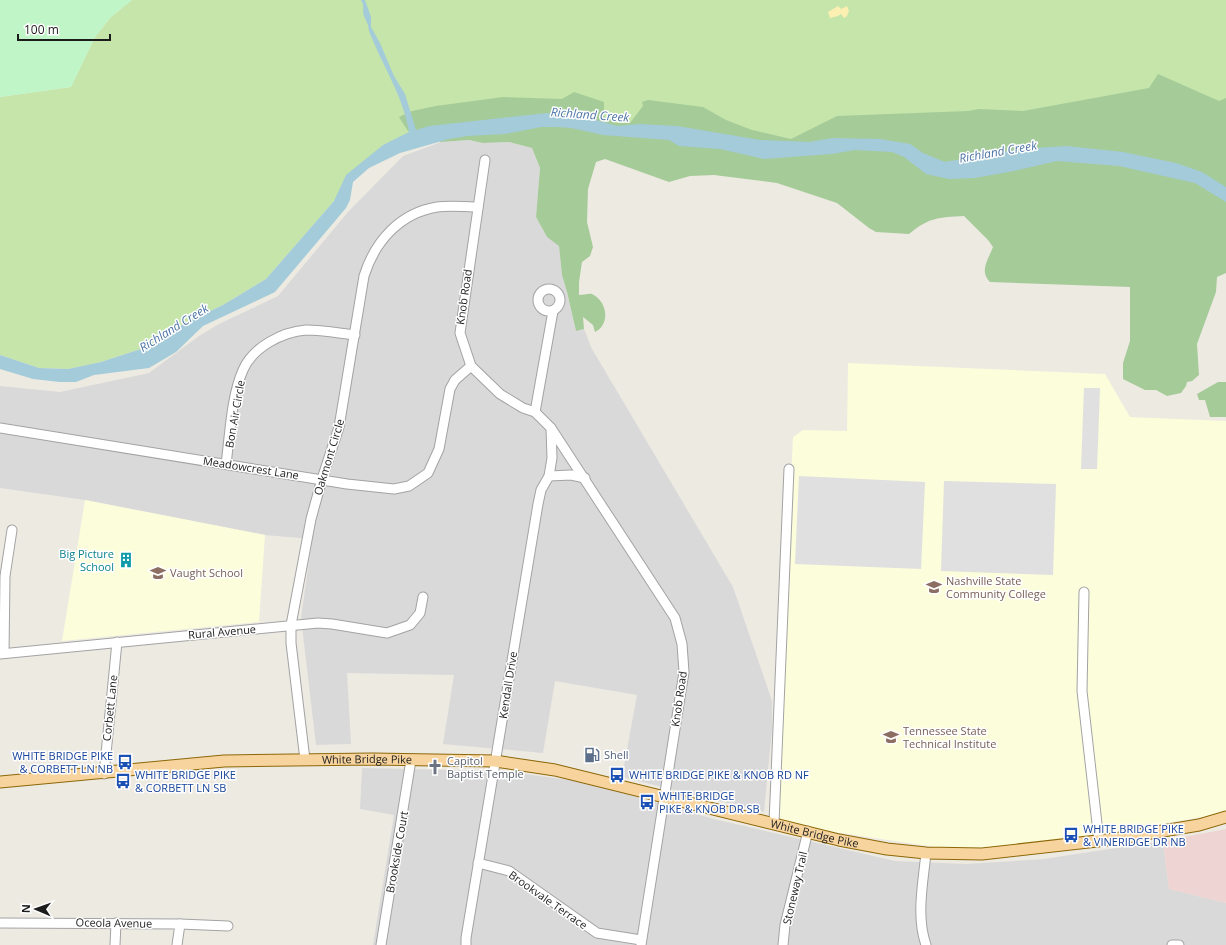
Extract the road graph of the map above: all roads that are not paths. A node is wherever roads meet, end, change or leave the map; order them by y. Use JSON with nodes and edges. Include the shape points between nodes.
{"nodes":[{"id":1,"x":485,"y":160,"type":"dead end"},
{"id":2,"x":478,"y":207,"type":"junction"},
{"id":3,"x":553,"y":311,"type":"dead end"},
{"id":4,"x":355,"y":335,"type":"junction"},
{"id":5,"x":470,"y":366,"type":"junction"},
{"id":6,"x":535,"y":412,"type":"junction"},
{"id":7,"x":0,"y":428,"type":"edge"},
{"id":8,"x":551,"y":428,"type":"junction"},
{"id":9,"x":226,"y":464,"type":"junction"},
{"id":10,"x":789,"y":469,"type":"dead end"},
{"id":11,"x":549,"y":476,"type":"junction"},
{"id":12,"x":585,"y":478,"type":"junction"},
{"id":13,"x":322,"y":479,"type":"junction"},
{"id":14,"x":12,"y":530,"type":"dead end"},
{"id":15,"x":1084,"y":592,"type":"dead end"},
{"id":16,"x":423,"y":597,"type":"dead end"},
{"id":17,"x":292,"y":625,"type":"junction"},
{"id":18,"x":117,"y":642,"type":"junction"},
{"id":19,"x":2,"y":653,"type":"edge"},
{"id":20,"x":305,"y":760,"type":"junction"},
{"id":21,"x":411,"y":760,"type":"junction"},
{"id":22,"x":495,"y":762,"type":"junction"},
{"id":23,"x":104,"y":774,"type":"junction"},
{"id":24,"x":0,"y":782,"type":"edge"},
{"id":25,"x":665,"y":795,"type":"junction"},
{"id":26,"x":1226,"y":817,"type":"edge"},
{"id":27,"x":774,"y":822,"type":"junction"},
{"id":28,"x":808,"y":831,"type":"junction"},
{"id":29,"x":1098,"y":841,"type":"junction"},
{"id":30,"x":926,"y":853,"type":"junction"},
{"id":31,"x":478,"y":863,"type":"junction"},
{"id":32,"x":0,"y":923,"type":"edge"},
{"id":33,"x":116,"y":923,"type":"junction"},
{"id":34,"x":180,"y":924,"type":"junction"},
{"id":35,"x":228,"y":926,"type":"dead end"},
{"id":36,"x":641,"y":942,"type":"edge"},
{"id":37,"x":115,"y":945,"type":"edge"},
{"id":38,"x":177,"y":945,"type":"edge"},
{"id":39,"x":381,"y":945,"type":"edge"},
{"id":40,"x":466,"y":945,"type":"edge"},
{"id":41,"x":783,"y":945,"type":"edge"},
{"id":42,"x":926,"y":945,"type":"edge"},
{"id":43,"x":1172,"y":945,"type":"edge"},
{"id":44,"x":1179,"y":945,"type":"edge"}],
"edges":[{"from":1,"to":2,"type":"street","name":"Knob Road"},
{"from":2,"to":4,"type":"street","name":"Oakmont Circle","via":[[438,207],[424,210],[412,215],[382,238],[369,259],[364,276]]},
{"from":2,"to":5,"type":"street","name":"Knob Road","via":[[460,333]]},
{"from":3,"to":6,"type":"street"},
{"from":4,"to":9,"type":"street","name":"Bon Air Circle","via":[[319,330],[303,331],[281,336],[252,357],[243,370],[236,393]]},
{"from":4,"to":13,"type":"street","name":"Oakmont Circle","via":[[339,427]]},
{"from":5,"to":6,"type":"street","name":"Knob Road","via":[[500,394]]},
{"from":5,"to":13,"type":"street","name":"Meadowcrest Lane","via":[[455,380],[450,389],[440,449],[428,473],[409,486],[394,489]]},
{"from":6,"to":8,"type":"street","name":"Knob Road"},
{"from":7,"to":9,"type":"street","name":"Meadowcrest Lane"},
{"from":8,"to":11,"type":"street","name":"Kendall Drive","via":[[552,458]]},
{"from":8,"to":12,"type":"street","name":"Knob Road"},
{"from":9,"to":13,"type":"street","name":"Meadowcrest Lane"},
{"from":10,"to":27,"type":"street"},
{"from":11,"to":12,"type":"street","via":[[571,475]]},
{"from":11,"to":22,"type":"street","name":"Kendall Drive","via":[[541,490],[538,504]]},
{"from":12,"to":25,"type":"street","name":"Knob Road","via":[[675,618],[682,644],[684,672]]},
{"from":13,"to":17,"type":"street","name":"Oakmont Circle","via":[[311,519]]},
{"from":14,"to":19,"type":"street","via":[[5,576]]},
{"from":15,"to":29,"type":"street","via":[[1082,691]]},
{"from":16,"to":17,"type":"street","name":"Rural Avenue","via":[[420,613],[410,625],[387,633],[332,624]]},
{"from":17,"to":18,"type":"street","name":"Rural Avenue"},
{"from":17,"to":20,"type":"street","name":"Oakmont Circle","via":[[291,643]]},
{"from":18,"to":19,"type":"street","name":"Rural Avenue"},
{"from":18,"to":23,"type":"street","name":"Corbett Lane"},
{"from":20,"to":21,"type":"main road","name":"White Bridge Pike"},
{"from":20,"to":23,"type":"main road","name":"White Bridge Pike","via":[[224,761]]},
{"from":21,"to":22,"type":"main road","name":"White Bridge Pike"},
{"from":21,"to":39,"type":"street","name":"Brookside Court"},
{"from":22,"to":25,"type":"main road","name":"White Bridge Pike","via":[[555,770]]},
{"from":22,"to":31,"type":"street","name":"Kendall Drive"},
{"from":23,"to":24,"type":"main road","name":"White Bridge Pike"},
{"from":25,"to":27,"type":"main road","name":"White Bridge Pike"},
{"from":25,"to":36,"type":"street","name":"Knob Road"},
{"from":26,"to":29,"type":"main road","name":"White Bridge Pike","via":[[1199,825]]},
{"from":27,"to":28,"type":"main road","name":"White Bridge Pike"},
{"from":28,"to":30,"type":"main road","name":"White Bridge Pike","via":[[887,849]]},
{"from":28,"to":41,"type":"street","name":"Stoneway Trail","via":[[785,925]]},
{"from":29,"to":30,"type":"main road","name":"White Bridge Pike","via":[[982,854]]},
{"from":30,"to":42,"type":"street","via":[[920,904]]},
{"from":31,"to":36,"type":"street","name":"Brookvale Terrace","via":[[509,871],[596,933]]},
{"from":31,"to":40,"type":"street","name":"Kendall Drive"},
{"from":32,"to":33,"type":"street","name":"Oceola Avenue"},
{"from":33,"to":34,"type":"street","name":"Oceola Avenue"},
{"from":33,"to":37,"type":"street"},
{"from":34,"to":35,"type":"street","name":"Oceola Avenue"},
{"from":34,"to":38,"type":"street"},
{"from":43,"to":44,"type":"street"}]}
